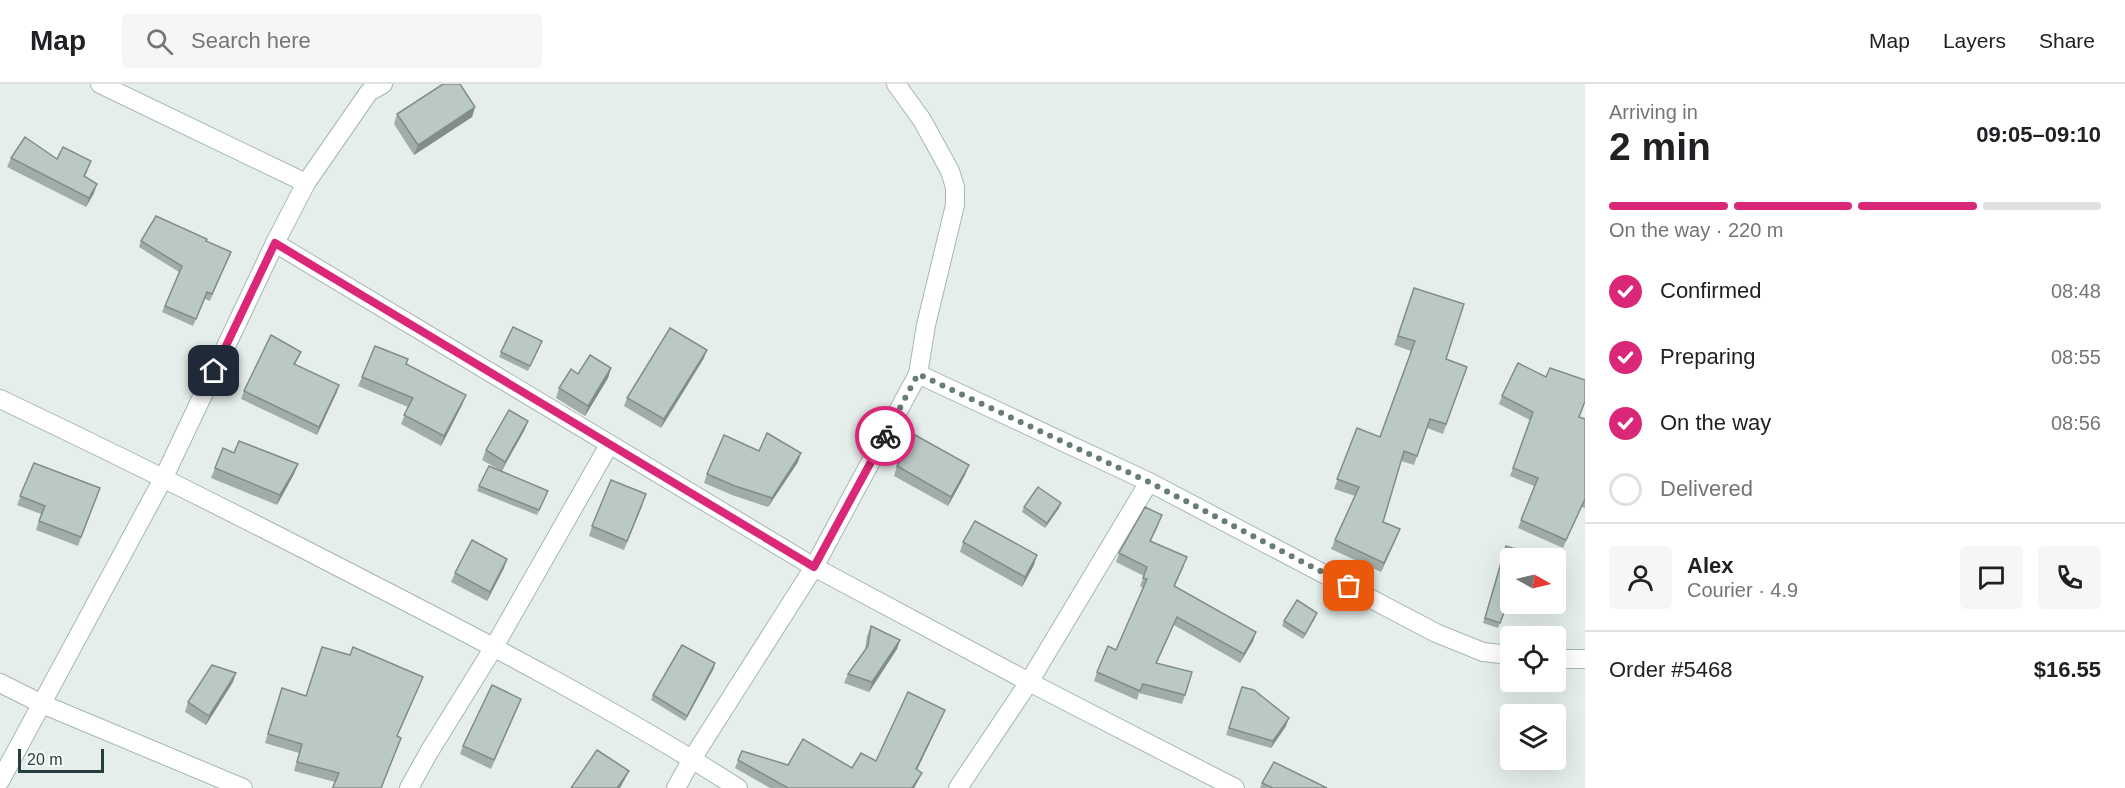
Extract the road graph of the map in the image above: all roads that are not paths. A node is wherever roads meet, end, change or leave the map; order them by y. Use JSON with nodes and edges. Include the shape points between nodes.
{"nodes":[{"id":1,"x":100,"y":84,"type":"edge"},
{"id":2,"x":383,"y":84,"type":"edge"},
{"id":3,"x":896,"y":84,"type":"edge"},
{"id":4,"x":306,"y":183,"type":"junction"},
{"id":5,"x":275,"y":243,"type":"junction"},
{"id":6,"x":918,"y":374,"type":"junction"},
{"id":7,"x":0,"y":399,"type":"edge"},
{"id":8,"x":609,"y":446,"type":"junction"},
{"id":9,"x":164,"y":477,"type":"junction"},
{"id":10,"x":1149,"y":482,"type":"junction"},
{"id":11,"x":814,"y":567,"type":"junction"},
{"id":12,"x":494,"y":647,"type":"junction"},
{"id":13,"x":1500,"y":655,"type":"edge"},
{"id":14,"x":1566,"y":659,"type":"edge"},
{"id":15,"x":1585,"y":659,"type":"edge"},
{"id":16,"x":1029,"y":682,"type":"junction"},
{"id":17,"x":0,"y":683,"type":"edge"},
{"id":18,"x":42,"y":704,"type":"junction"},
{"id":19,"x":692,"y":759,"type":"junction"},
{"id":20,"x":0,"y":781,"type":"edge"},
{"id":21,"x":243,"y":788,"type":"edge"},
{"id":22,"x":409,"y":788,"type":"edge"},
{"id":23,"x":676,"y":788,"type":"edge"},
{"id":24,"x":738,"y":788,"type":"edge"},
{"id":25,"x":958,"y":788,"type":"edge"},
{"id":26,"x":1235,"y":788,"type":"edge"}],
"edges":[{"from":1,"to":4,"type":"street"},
{"from":2,"to":4,"type":"street","via":[[369,92]]},
{"from":3,"to":6,"type":"street","via":[[922,120],[955,187],[955,205]]},
{"from":4,"to":5,"type":"street"},
{"from":5,"to":8,"type":"street"},
{"from":5,"to":9,"type":"street"},
{"from":6,"to":10,"type":"street"},
{"from":6,"to":11,"type":"street"},
{"from":7,"to":9,"type":"street"},
{"from":8,"to":11,"type":"street"},
{"from":8,"to":12,"type":"street"},
{"from":9,"to":12,"type":"street"},
{"from":9,"to":18,"type":"street"},
{"from":10,"to":13,"type":"street","via":[[1436,633],[1483,652]]},
{"from":10,"to":16,"type":"street"},
{"from":11,"to":16,"type":"street"},
{"from":11,"to":19,"type":"street"},
{"from":12,"to":19,"type":"street"},
{"from":12,"to":22,"type":"street"},
{"from":14,"to":15,"type":"street"},
{"from":16,"to":25,"type":"street"},
{"from":16,"to":26,"type":"street"},
{"from":17,"to":18,"type":"street"},
{"from":18,"to":20,"type":"street"},
{"from":18,"to":21,"type":"street"},
{"from":19,"to":23,"type":"street"},
{"from":19,"to":24,"type":"street"}]}
